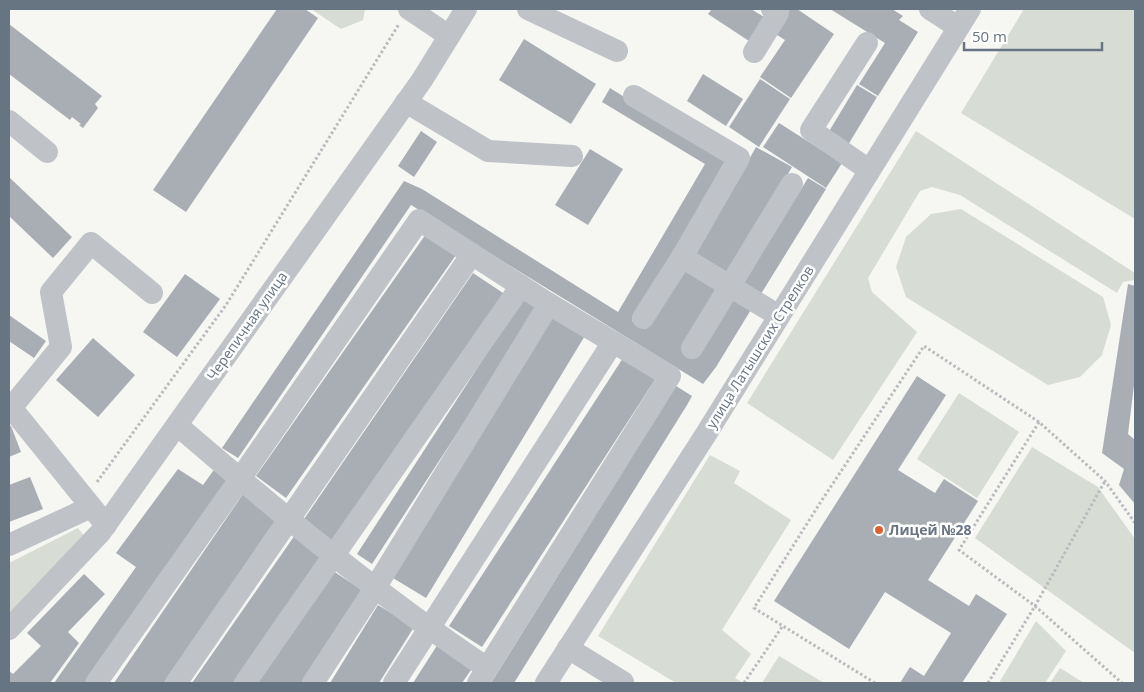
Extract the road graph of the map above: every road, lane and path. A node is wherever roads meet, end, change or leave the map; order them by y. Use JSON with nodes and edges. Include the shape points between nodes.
{"nodes":[{"id":1,"x":466,"y":9,"type":"edge"},
{"id":2,"x":528,"y":9,"type":"edge"},
{"id":3,"x":772,"y":9,"type":"edge"},
{"id":4,"x":930,"y":9,"type":"edge"},
{"id":5,"x":406,"y":13,"type":"edge"},
{"id":6,"x":964,"y":18,"type":"edge"},
{"id":7,"x":449,"y":36,"type":"junction"},
{"id":8,"x":867,"y":43,"type":"dead end"},
{"id":9,"x":617,"y":51,"type":"dead end"},
{"id":10,"x":754,"y":52,"type":"dead end"},
{"id":11,"x":634,"y":96,"type":"dead end"},
{"id":12,"x":406,"y":102,"type":"junction"},
{"id":13,"x":9,"y":121,"type":"edge"},
{"id":14,"x":47,"y":152,"type":"dead end"},
{"id":15,"x":572,"y":156,"type":"dead end"},
{"id":16,"x":869,"y":170,"type":"junction"},
{"id":17,"x":792,"y":184,"type":"dead end"},
{"id":18,"x":472,"y":254,"type":"junction"},
{"id":19,"x":682,"y":257,"type":"junction"},
{"id":20,"x":521,"y":286,"type":"junction"},
{"id":21,"x":730,"y":286,"type":"junction"},
{"id":22,"x":152,"y":293,"type":"dead end"},
{"id":23,"x":549,"y":304,"type":"junction"},
{"id":24,"x":779,"y":316,"type":"junction"},
{"id":25,"x":643,"y":318,"type":"dead end"},
{"id":26,"x":613,"y":342,"type":"junction"},
{"id":27,"x":692,"y":348,"type":"dead end"},
{"id":28,"x":10,"y":407,"type":"edge"},
{"id":29,"x":1039,"y":422,"type":"junction"},
{"id":30,"x":177,"y":426,"type":"junction"},
{"id":31,"x":240,"y":480,"type":"junction"},
{"id":32,"x":1105,"y":481,"type":"junction"},
{"id":33,"x":91,"y":507,"type":"junction"},
{"id":34,"x":289,"y":520,"type":"junction"},
{"id":35,"x":1135,"y":523,"type":"edge"},
{"id":36,"x":106,"y":525,"type":"junction"},
{"id":37,"x":9,"y":545,"type":"edge"},
{"id":38,"x":333,"y":556,"type":"junction"},
{"id":39,"x":375,"y":588,"type":"junction"},
{"id":40,"x":1035,"y":606,"type":"junction"},
{"id":41,"x":782,"y":627,"type":"junction"},
{"id":42,"x":429,"y":628,"type":"junction"},
{"id":43,"x":9,"y":629,"type":"edge"},
{"id":44,"x":568,"y":648,"type":"junction"},
{"id":45,"x":483,"y":676,"type":"edge"},
{"id":46,"x":96,"y":683,"type":"edge"},
{"id":47,"x":176,"y":683,"type":"edge"},
{"id":48,"x":245,"y":683,"type":"edge"},
{"id":49,"x":313,"y":683,"type":"edge"},
{"id":50,"x":394,"y":683,"type":"edge"},
{"id":51,"x":546,"y":683,"type":"edge"},
{"id":52,"x":624,"y":683,"type":"edge"},
{"id":53,"x":744,"y":683,"type":"edge"},
{"id":54,"x":875,"y":683,"type":"edge"},
{"id":55,"x":988,"y":683,"type":"edge"},
{"id":56,"x":1122,"y":683,"type":"edge"}],
"edges":[{"from":1,"to":7,"type":"street","name":"Черепичная улица"},
{"from":2,"to":9,"type":"street"},
{"from":3,"to":10,"type":"street","via":[[778,13]]},
{"from":4,"to":6,"type":"street"},
{"from":5,"to":7,"type":"street"},
{"from":5,"to":33,"type":"path","via":[[226,304],[94,486]]},
{"from":6,"to":16,"type":"street","name":"улица Латышских Стрелков"},
{"from":7,"to":12,"type":"street","name":"Черепичная улица"},
{"from":8,"to":16,"type":"street","via":[[811,130]]},
{"from":11,"to":19,"type":"street","via":[[739,158]]},
{"from":12,"to":15,"type":"street","via":[[488,151]]},
{"from":12,"to":30,"type":"street","name":"Черепичная улица"},
{"from":13,"to":14,"type":"street"},
{"from":16,"to":24,"type":"street","name":"улица Латышских Стрелков"},
{"from":17,"to":21,"type":"street"},
{"from":18,"to":20,"type":"street"},
{"from":18,"to":31,"type":"street","via":[[419,220]]},
{"from":18,"to":34,"type":"street"},
{"from":19,"to":21,"type":"street"},
{"from":19,"to":25,"type":"street"},
{"from":20,"to":23,"type":"street"},
{"from":20,"to":38,"type":"street"},
{"from":21,"to":24,"type":"street"},
{"from":21,"to":27,"type":"street"},
{"from":22,"to":28,"type":"street","via":[[91,243],[51,292],[61,347]]},
{"from":23,"to":26,"type":"street"},
{"from":23,"to":39,"type":"street"},
{"from":24,"to":44,"type":"street","name":"улица Латышских Стрелков"},
{"from":26,"to":42,"type":"street"},
{"from":26,"to":45,"type":"street","via":[[670,376]]},
{"from":28,"to":33,"type":"street"},
{"from":29,"to":32,"type":"path"},
{"from":29,"to":40,"type":"path","via":[[959,550]]},
{"from":29,"to":41,"type":"path","via":[[924,346],[754,608]]},
{"from":30,"to":31,"type":"street"},
{"from":30,"to":36,"type":"street","name":"Черепичная улица"},
{"from":31,"to":34,"type":"street"},
{"from":31,"to":46,"type":"street"},
{"from":32,"to":35,"type":"path"},
{"from":32,"to":40,"type":"path"},
{"from":33,"to":36,"type":"street"},
{"from":33,"to":37,"type":"street"},
{"from":34,"to":38,"type":"street"},
{"from":34,"to":47,"type":"street"},
{"from":36,"to":43,"type":"street","name":"Черепичная улица"},
{"from":38,"to":39,"type":"street"},
{"from":38,"to":48,"type":"street"},
{"from":39,"to":42,"type":"street"},
{"from":39,"to":49,"type":"street"},
{"from":40,"to":55,"type":"path"},
{"from":40,"to":56,"type":"path"},
{"from":41,"to":53,"type":"path"},
{"from":41,"to":54,"type":"path"},
{"from":42,"to":45,"type":"street"},
{"from":42,"to":50,"type":"street"},
{"from":44,"to":51,"type":"street","name":"улица Латышских Стрелков"},
{"from":44,"to":52,"type":"street"}]}
